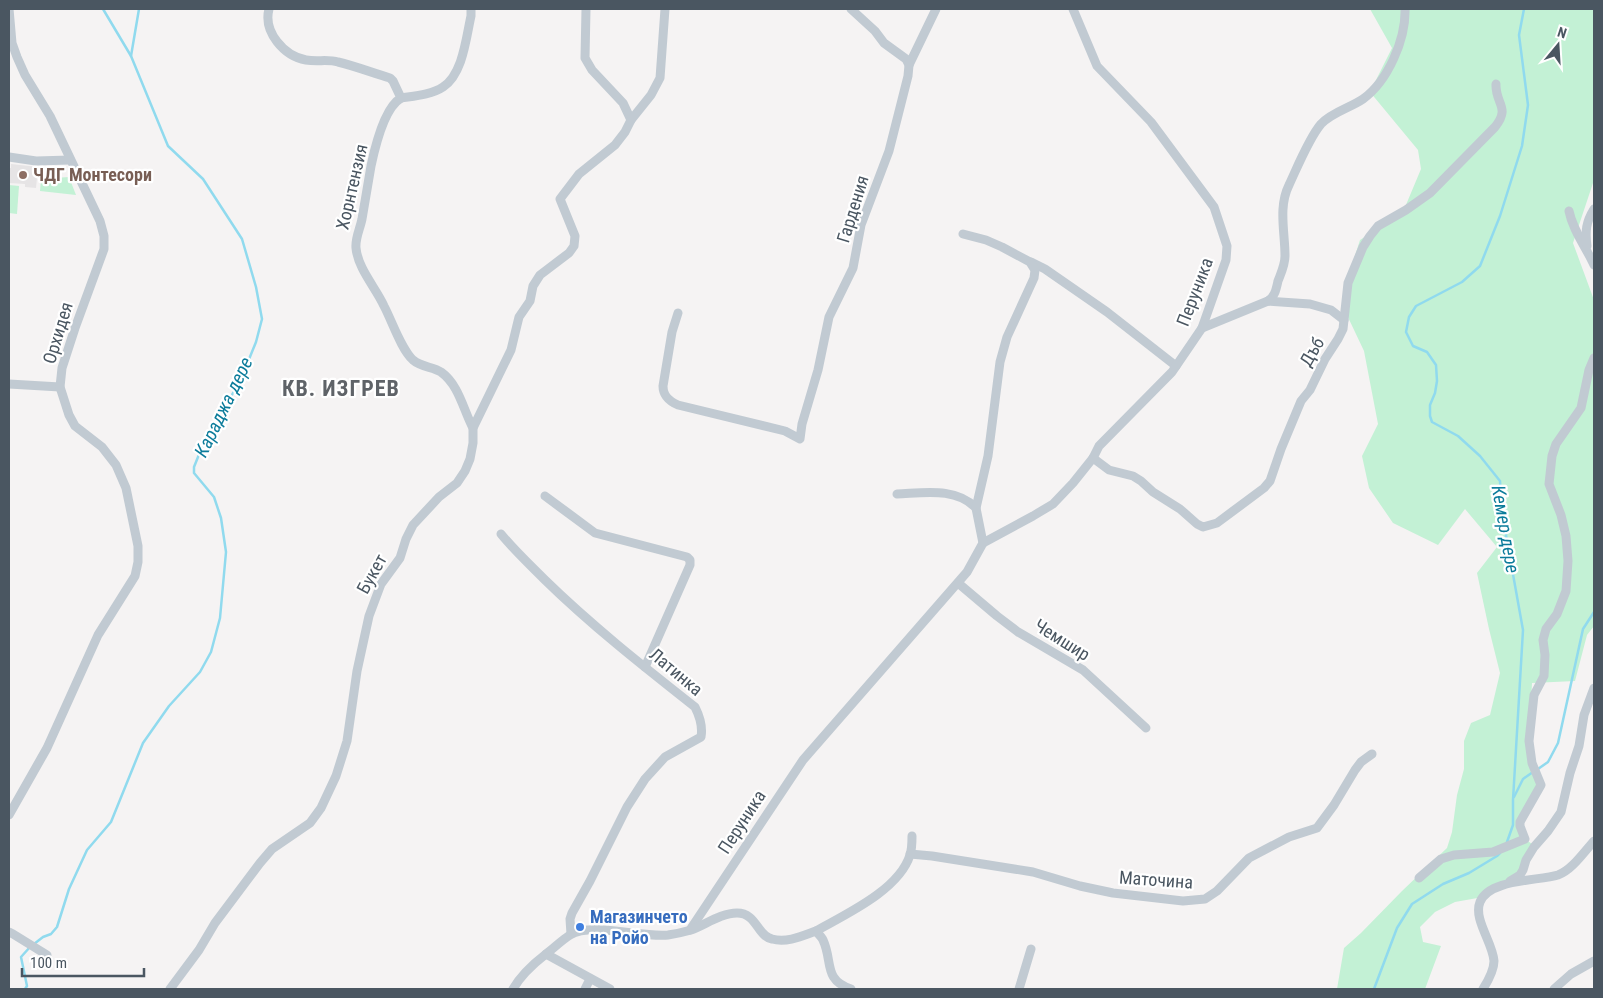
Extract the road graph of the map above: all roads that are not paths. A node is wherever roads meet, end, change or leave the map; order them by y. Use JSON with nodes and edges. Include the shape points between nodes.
{"nodes":[{"id":1,"x":9,"y":9,"type":"edge"},
{"id":2,"x":270,"y":9,"type":"edge"},
{"id":3,"x":471,"y":9,"type":"edge"},
{"id":4,"x":586,"y":9,"type":"edge"},
{"id":5,"x":665,"y":9,"type":"edge"},
{"id":6,"x":851,"y":9,"type":"edge"},
{"id":7,"x":936,"y":9,"type":"edge"},
{"id":8,"x":1072,"y":9,"type":"edge"},
{"id":9,"x":1405,"y":9,"type":"edge"},
{"id":10,"x":909,"y":65,"type":"junction"},
{"id":11,"x":1496,"y":84,"type":"dead end"},
{"id":12,"x":401,"y":98,"type":"junction"},
{"id":13,"x":631,"y":120,"type":"junction"},
{"id":14,"x":9,"y":157,"type":"edge"},
{"id":15,"x":70,"y":160,"type":"junction"},
{"id":16,"x":1594,"y":209,"type":"edge"},
{"id":17,"x":1569,"y":211,"type":"dead end"},
{"id":18,"x":963,"y":234,"type":"dead end"},
{"id":19,"x":1587,"y":249,"type":"junction"},
{"id":20,"x":1030,"y":262,"type":"junction"},
{"id":21,"x":1594,"y":265,"type":"edge"},
{"id":22,"x":1268,"y":301,"type":"junction"},
{"id":23,"x":678,"y":313,"type":"dead end"},
{"id":24,"x":1344,"y":320,"type":"junction"},
{"id":25,"x":1202,"y":328,"type":"junction"},
{"id":26,"x":1594,"y":358,"type":"edge"},
{"id":27,"x":1176,"y":366,"type":"junction"},
{"id":28,"x":9,"y":384,"type":"edge"},
{"id":29,"x":60,"y":387,"type":"junction"},
{"id":30,"x":473,"y":428,"type":"junction"},
{"id":31,"x":1093,"y":458,"type":"junction"},
{"id":32,"x":897,"y":494,"type":"dead end"},
{"id":33,"x":545,"y":496,"type":"dead end"},
{"id":34,"x":976,"y":508,"type":"junction"},
{"id":35,"x":501,"y":534,"type":"dead end"},
{"id":36,"x":983,"y":543,"type":"junction"},
{"id":37,"x":958,"y":583,"type":"junction"},
{"id":38,"x":645,"y":667,"type":"junction"},
{"id":39,"x":1594,"y":688,"type":"edge"},
{"id":40,"x":1146,"y":728,"type":"dead end"},
{"id":41,"x":1372,"y":754,"type":"dead end"},
{"id":42,"x":9,"y":815,"type":"edge"},
{"id":43,"x":912,"y":836,"type":"dead end"},
{"id":44,"x":1525,"y":839,"type":"junction"},
{"id":45,"x":1594,"y":841,"type":"edge"},
{"id":46,"x":910,"y":854,"type":"junction"},
{"id":47,"x":1526,"y":860,"type":"junction"},
{"id":48,"x":1419,"y":878,"type":"dead end"},
{"id":49,"x":1504,"y":885,"type":"junction"},
{"id":50,"x":690,"y":930,"type":"junction"},
{"id":51,"x":816,"y":931,"type":"junction"},
{"id":52,"x":11,"y":933,"type":"edge"},
{"id":53,"x":571,"y":934,"type":"junction"},
{"id":54,"x":1030,"y":949,"type":"dead end"},
{"id":55,"x":546,"y":954,"type":"junction"},
{"id":56,"x":47,"y":955,"type":"dead end"},
{"id":57,"x":1594,"y":961,"type":"edge"},
{"id":58,"x":590,"y":978,"type":"junction"},
{"id":59,"x":170,"y":989,"type":"edge"},
{"id":60,"x":513,"y":989,"type":"edge"},
{"id":61,"x":584,"y":989,"type":"edge"},
{"id":62,"x":610,"y":989,"type":"edge"},
{"id":63,"x":851,"y":989,"type":"edge"},
{"id":64,"x":1019,"y":989,"type":"edge"},
{"id":65,"x":1483,"y":989,"type":"edge"},
{"id":66,"x":1554,"y":989,"type":"edge"}],
"edges":[{"from":1,"to":15,"type":"street","name":"Орхидея","via":[[12,43],[17,57]]},
{"from":2,"to":12,"type":"street","via":[[269,27],[278,44],[291,54],[305,60],[336,61],[390,78]]},
{"from":3,"to":12,"type":"street","via":[[462,62],[452,77],[443,87]]},
{"from":4,"to":13,"type":"street","via":[[585,58],[623,103]]},
{"from":5,"to":13,"type":"street","via":[[660,78],[646,103]]},
{"from":6,"to":10,"type":"street"},
{"from":7,"to":10,"type":"street","name":"Гардения"},
{"from":8,"to":25,"type":"street","name":"Перуника","via":[[1098,66],[1151,122],[1214,206],[1228,246]]},
{"from":9,"to":22,"type":"street","via":[[1402,37],[1378,84],[1364,98],[1322,124],[1288,188],[1282,226],[1284,262],[1273,297]]},
{"from":10,"to":23,"type":"street","name":"Гардения","via":[[896,127],[862,225],[853,268],[829,317],[800,439],[785,431],[678,406],[667,398],[663,386]]},
{"from":11,"to":24,"type":"street","name":"Дъб","via":[[1503,113],[1495,127],[1430,193],[1378,226],[1370,236],[1348,284]]},
{"from":12,"to":30,"type":"street","name":"Хорнтензия","via":[[394,102],[385,120],[375,153],[356,251],[409,354],[413,360],[440,371],[450,380]]},
{"from":13,"to":30,"type":"street","name":"Букет","via":[[615,145],[579,174],[560,199],[575,236],[574,246],[540,275],[530,301],[519,317],[511,350]]},
{"from":14,"to":15,"type":"street","via":[[36,161]]},
{"from":15,"to":29,"type":"street","name":"Орхидея","via":[[100,222],[104,250],[62,368]]},
{"from":16,"to":19,"type":"street","via":[[1585,228]]},
{"from":17,"to":19,"type":"street","via":[[1574,228]]},
{"from":18,"to":20,"type":"street","via":[[994,243]]},
{"from":19,"to":21,"type":"street"},
{"from":20,"to":27,"type":"street","via":[[1107,312]]},
{"from":20,"to":34,"type":"street","via":[[1034,278],[1007,337],[1000,362],[989,450]]},
{"from":22,"to":24,"type":"street","via":[[1310,304],[1331,310]]},
{"from":22,"to":25,"type":"street"},
{"from":24,"to":31,"type":"street","name":"Дъб","via":[[1338,339],[1294,415],[1270,481],[1217,523],[1203,527],[1197,524],[1141,481],[1109,470]]},
{"from":25,"to":27,"type":"street","name":"Перуника"},
{"from":26,"to":44,"type":"street","via":[[1580,408],[1556,444],[1552,456],[1549,484],[1561,515],[1568,550],[1566,591],[1543,640],[1544,676],[1534,695],[1529,741],[1540,788],[1520,822]]},
{"from":27,"to":31,"type":"street","name":"Перуника","via":[[1099,446]]},
{"from":28,"to":29,"type":"street"},
{"from":29,"to":42,"type":"street","name":"Орхидея","via":[[74,426],[102,447],[116,465],[133,518],[138,562],[135,576],[98,635],[47,748]]},
{"from":30,"to":59,"type":"street","name":"Букет","via":[[473,443],[465,471],[457,483],[413,525],[400,558],[381,584],[373,604],[357,671],[346,741],[322,808],[310,823],[266,856]]},
{"from":31,"to":36,"type":"street","name":"Перуника","via":[[1053,504]]},
{"from":32,"to":34,"type":"street","via":[[961,496]]},
{"from":33,"to":38,"type":"street","via":[[595,533],[690,560]]},
{"from":34,"to":36,"type":"street"},
{"from":35,"to":38,"type":"street","name":"Латинка","via":[[572,606]]},
{"from":36,"to":37,"type":"street","name":"Перуника"},
{"from":37,"to":40,"type":"street","name":"Чемшир","via":[[1018,632],[1083,670]]},
{"from":37,"to":50,"type":"street","name":"Перуника","via":[[803,760]]},
{"from":38,"to":53,"type":"street","name":"Латинка","via":[[695,707],[703,729],[701,737],[665,757],[645,779],[572,913]]},
{"from":39,"to":47,"type":"street","via":[[1584,715],[1561,812]]},
{"from":41,"to":46,"type":"street","name":"Маточина","via":[[1355,770],[1317,828],[1289,837],[1249,858],[1205,899],[1183,901],[1113,893],[1033,872]]},
{"from":43,"to":46,"type":"street"},
{"from":44,"to":47,"type":"street"},
{"from":44,"to":48,"type":"street","via":[[1493,852],[1441,859]]},
{"from":45,"to":49,"type":"street","via":[[1559,874]]},
{"from":46,"to":51,"type":"street","via":[[896,878],[884,888]]},
{"from":47,"to":49,"type":"street","via":[[1520,875]]},
{"from":49,"to":65,"type":"street","via":[[1488,892],[1480,903],[1479,915],[1494,961]]},
{"from":50,"to":51,"type":"street","via":[[738,913],[748,916],[771,939],[788,940]]},
{"from":50,"to":53,"type":"street","via":[[666,935],[602,930]]},
{"from":51,"to":63,"type":"street","via":[[823,940],[836,982]]},
{"from":52,"to":56,"type":"street"},
{"from":53,"to":55,"type":"street"},
{"from":54,"to":64,"type":"street"},
{"from":55,"to":58,"type":"street"},
{"from":55,"to":60,"type":"street","via":[[518,978]]},
{"from":57,"to":66,"type":"street","via":[[1571,974]]},
{"from":58,"to":61,"type":"street"},
{"from":58,"to":62,"type":"street"}]}
